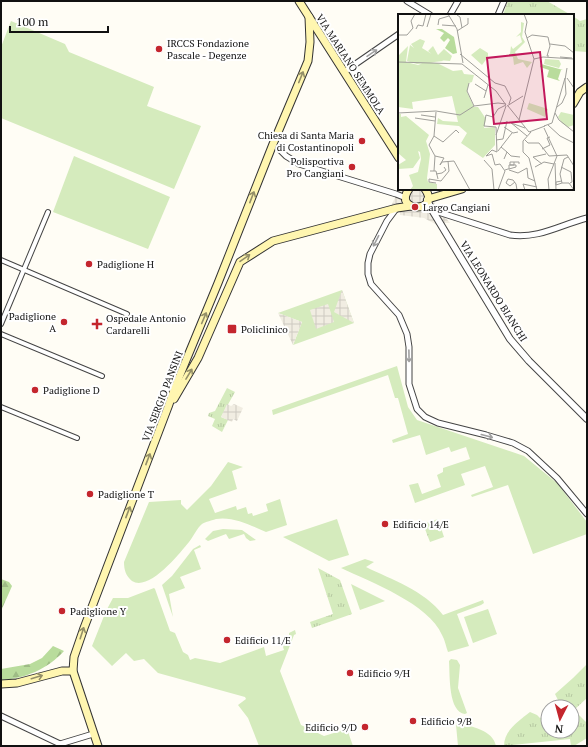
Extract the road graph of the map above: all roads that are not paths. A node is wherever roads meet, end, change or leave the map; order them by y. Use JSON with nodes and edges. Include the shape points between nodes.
{"nodes":[{"id":1,"x":299,"y":1,"type":"edge"},
{"id":2,"x":407,"y":1,"type":"edge"},
{"id":3,"x":458,"y":1,"type":"edge"},
{"id":4,"x":504,"y":1,"type":"edge"},
{"id":5,"x":426,"y":14,"type":"edge"},
{"id":6,"x":451,"y":14,"type":"edge"},
{"id":7,"x":498,"y":14,"type":"edge"},
{"id":8,"x":309,"y":17,"type":"junction"},
{"id":9,"x":398,"y":35,"type":"edge"},
{"id":10,"x":344,"y":72,"type":"junction"},
{"id":11,"x":587,"y":87,"type":"edge"},
{"id":12,"x":574,"y":101,"type":"edge"},
{"id":13,"x":280,"y":150,"type":"dead end"},
{"id":14,"x":398,"y":154,"type":"edge"},
{"id":15,"x":408,"y":190,"type":"edge"},
{"id":16,"x":425,"y":190,"type":"edge"},
{"id":17,"x":458,"y":190,"type":"edge"},
{"id":18,"x":443,"y":194,"type":"junction"},
{"id":19,"x":406,"y":198,"type":"junction"},
{"id":20,"x":428,"y":199,"type":"junction"},
{"id":21,"x":415,"y":207,"type":"junction"},
{"id":22,"x":397,"y":208,"type":"junction"},
{"id":23,"x":432,"y":210,"type":"junction"},
{"id":24,"x":48,"y":212,"type":"dead end"},
{"id":25,"x":587,"y":218,"type":"edge"},
{"id":26,"x":1,"y":260,"type":"edge"},
{"id":27,"x":24,"y":269,"type":"junction"},
{"id":28,"x":128,"y":314,"type":"dead end"},
{"id":29,"x":1,"y":324,"type":"edge"},
{"id":30,"x":1,"y":334,"type":"edge"},
{"id":31,"x":102,"y":376,"type":"dead end"},
{"id":32,"x":1,"y":407,"type":"edge"},
{"id":33,"x":168,"y":407,"type":"junction"},
{"id":34,"x":587,"y":419,"type":"edge"},
{"id":35,"x":77,"y":438,"type":"dead end"},
{"id":36,"x":587,"y":514,"type":"edge"},
{"id":37,"x":73,"y":671,"type":"junction"},
{"id":38,"x":1,"y":684,"type":"edge"},
{"id":39,"x":1,"y":717,"type":"edge"},
{"id":40,"x":93,"y":735,"type":"junction"},
{"id":41,"x":60,"y":746,"type":"edge"},
{"id":42,"x":98,"y":746,"type":"edge"}],
"edges":[{"from":1,"to":8,"type":"main road","name":"VIA MARIANO SEMMOLA"},
{"from":2,"to":5,"type":"street"},
{"from":3,"to":6,"type":"street"},
{"from":4,"to":7,"type":"street"},
{"from":8,"to":10,"type":"main road","name":"VIA MARIANO SEMMOLA"},
{"from":33,"to":8,"type":"main road","name":"VIA SERGIO PANSINI","one_way":true,"via":[[308,61]]},
{"from":10,"to":9,"type":"street","one_way":true},
{"from":10,"to":14,"type":"main road","name":"VIA MARIANO SEMMOLA"},
{"from":11,"to":12,"type":"main road"},
{"from":13,"to":19,"type":"street","via":[[299,164]]},
{"from":15,"to":19,"type":"main road"},
{"from":16,"to":18,"type":"main road"},
{"from":16,"to":20,"type":"main road"},
{"from":17,"to":18,"type":"main road"},
{"from":18,"to":20,"type":"main road"},
{"from":19,"to":21,"type":"main road"},
{"from":20,"to":21,"type":"main road","via":[[424,204]]},
{"from":20,"to":23,"type":"street","name":"VIA LEONARDO BIANCHI"},
{"from":21,"to":22,"type":"main road"},
{"from":21,"to":23,"type":"street"},
{"from":33,"to":22,"type":"main road","one_way":true,"via":[[198,358],[240,262],[273,241]]},
{"from":22,"to":36,"type":"street","one_way":true,"via":[[387,221],[370,254],[368,274],[371,284],[399,314],[407,334],[409,384],[417,409],[438,424],[506,441],[528,451],[557,478]]},
{"from":23,"to":25,"type":"street","via":[[518,236],[554,230]]},
{"from":23,"to":34,"type":"street","name":"VIA LEONARDO BIANCHI","via":[[510,339]]},
{"from":24,"to":27,"type":"street"},
{"from":26,"to":27,"type":"street"},
{"from":27,"to":28,"type":"street"},
{"from":27,"to":29,"type":"street"},
{"from":30,"to":31,"type":"street"},
{"from":32,"to":35,"type":"street"},
{"from":37,"to":33,"type":"main road","name":"VIA SERGIO PANSINI","one_way":true,"via":[[74,657],[84,628]]},
{"from":38,"to":37,"type":"main road","one_way":true},
{"from":37,"to":40,"type":"main road"},
{"from":39,"to":40,"type":"street","via":[[60,744]]},
{"from":39,"to":41,"type":"street"},
{"from":40,"to":41,"type":"street"},
{"from":40,"to":42,"type":"main road"}]}
